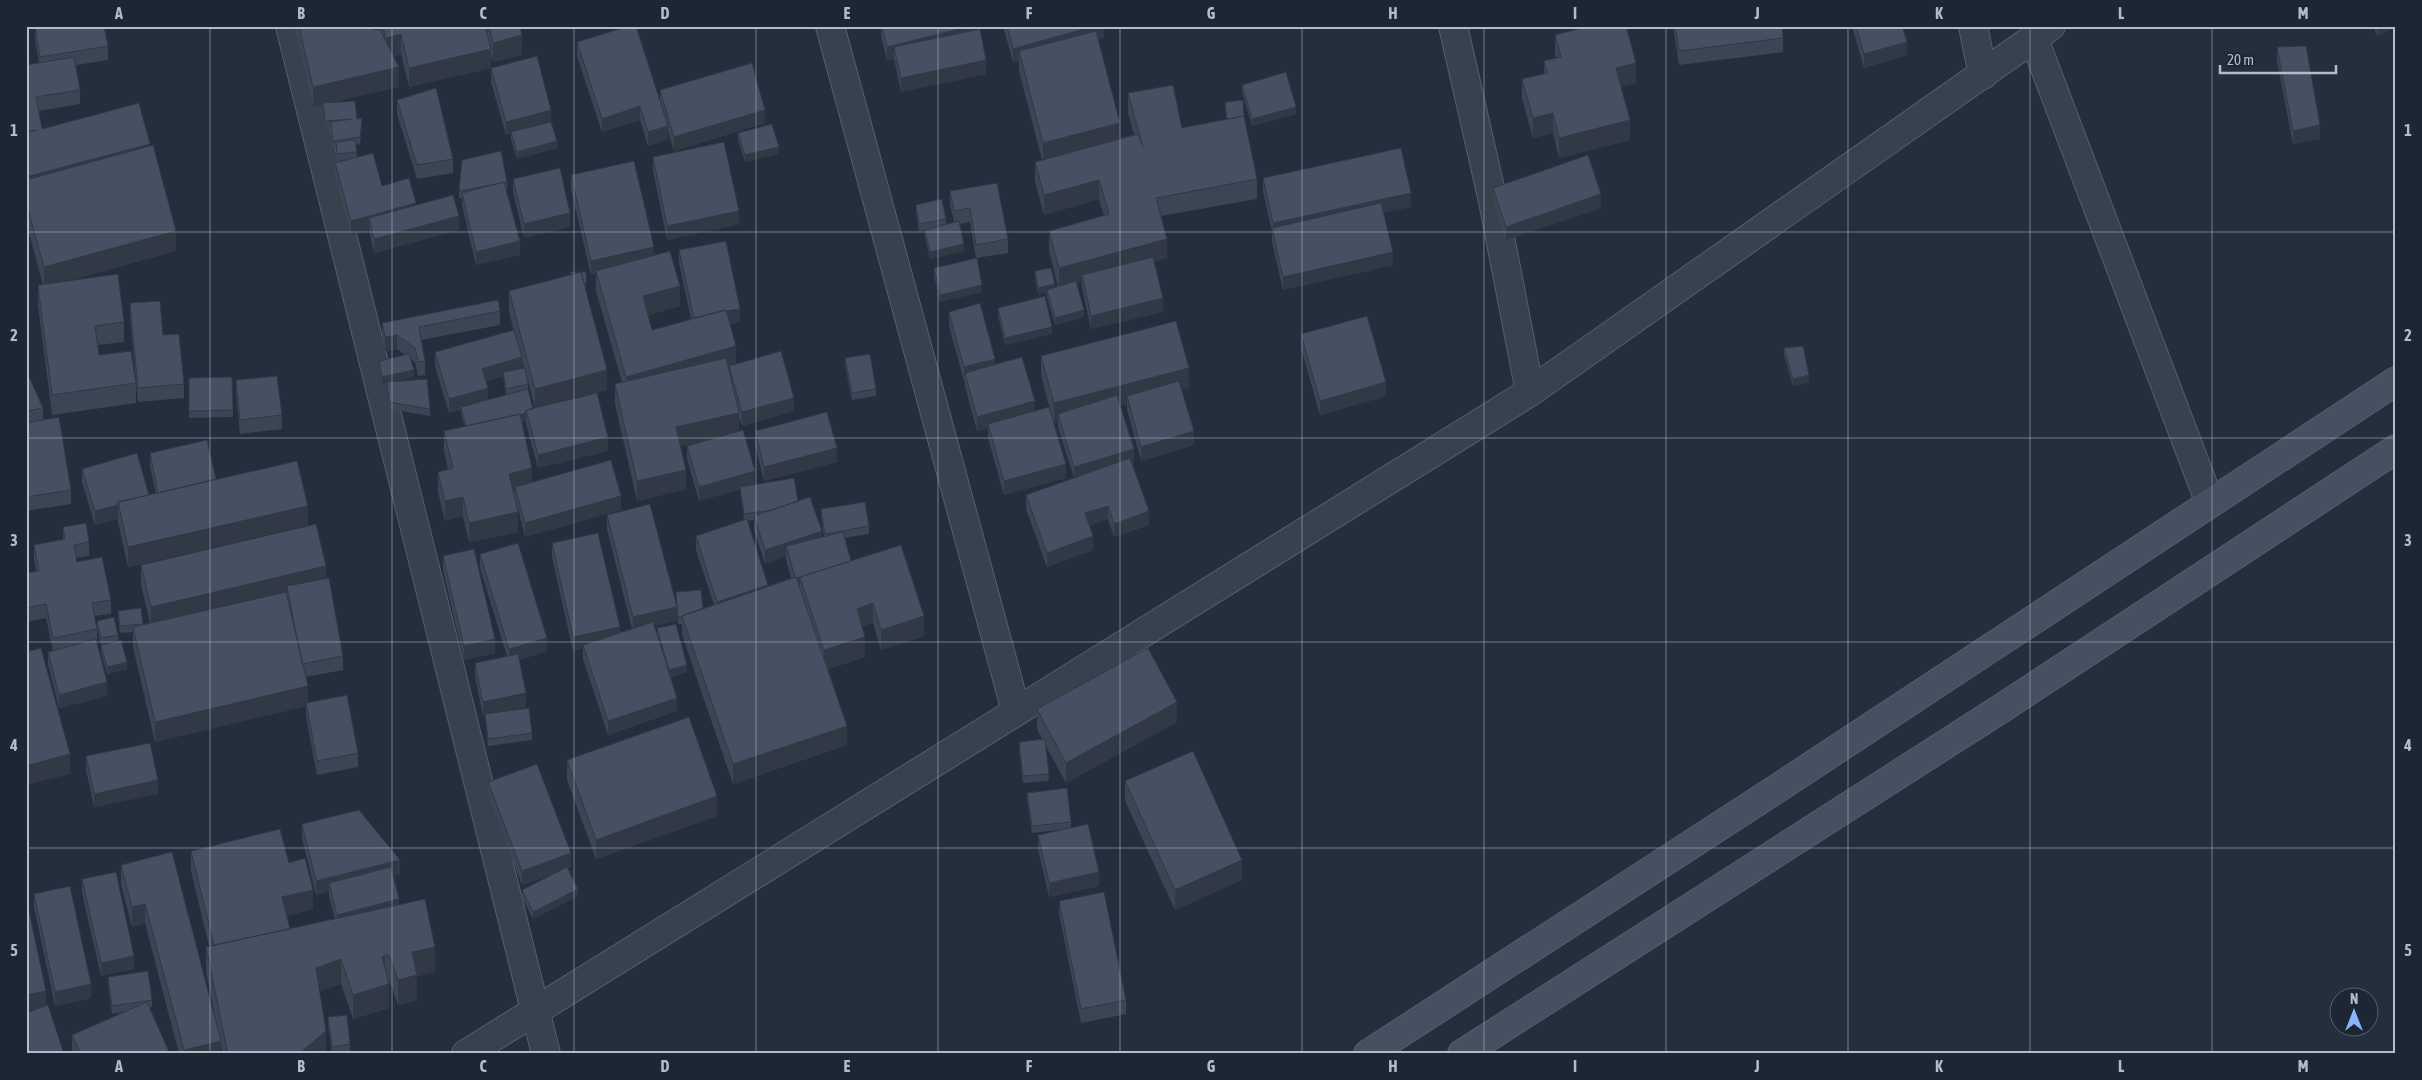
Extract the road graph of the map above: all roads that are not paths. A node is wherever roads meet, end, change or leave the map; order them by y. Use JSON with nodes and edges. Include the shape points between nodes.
{"nodes":[{"id":1,"x":290,"y":26,"type":"edge"},
{"id":2,"x":830,"y":26,"type":"edge"},
{"id":3,"x":1453,"y":26,"type":"edge"},
{"id":4,"x":1973,"y":26,"type":"edge"},
{"id":5,"x":2042,"y":33,"type":"edge"},
{"id":6,"x":1983,"y":75,"type":"junction"},
{"id":7,"x":2396,"y":381,"type":"edge"},
{"id":8,"x":1530,"y":392,"type":"junction"},
{"id":9,"x":2396,"y":449,"type":"edge"},
{"id":10,"x":2210,"y":503,"type":"junction"},
{"id":11,"x":1016,"y":712,"type":"junction"},
{"id":12,"x":535,"y":1010,"type":"junction"},
{"id":13,"x":466,"y":1054,"type":"edge"},
{"id":14,"x":546,"y":1054,"type":"edge"},
{"id":15,"x":1368,"y":1054,"type":"edge"},
{"id":16,"x":1462,"y":1054,"type":"edge"}],
"edges":[{"from":1,"to":12,"type":"street"},
{"from":2,"to":11,"type":"street"},
{"from":3,"to":8,"type":"street","via":[[1493,201]]},
{"from":4,"to":6,"type":"street"},
{"from":5,"to":6,"type":"street"},
{"from":5,"to":10,"type":"street"},
{"from":6,"to":8,"type":"street"},
{"from":7,"to":10,"type":"main road"},
{"from":8,"to":11,"type":"street"},
{"from":9,"to":16,"type":"main road","via":[[1994,713]]},
{"from":10,"to":15,"type":"main road"},
{"from":11,"to":12,"type":"street"},
{"from":12,"to":13,"type":"street"},
{"from":12,"to":14,"type":"street"}]}
